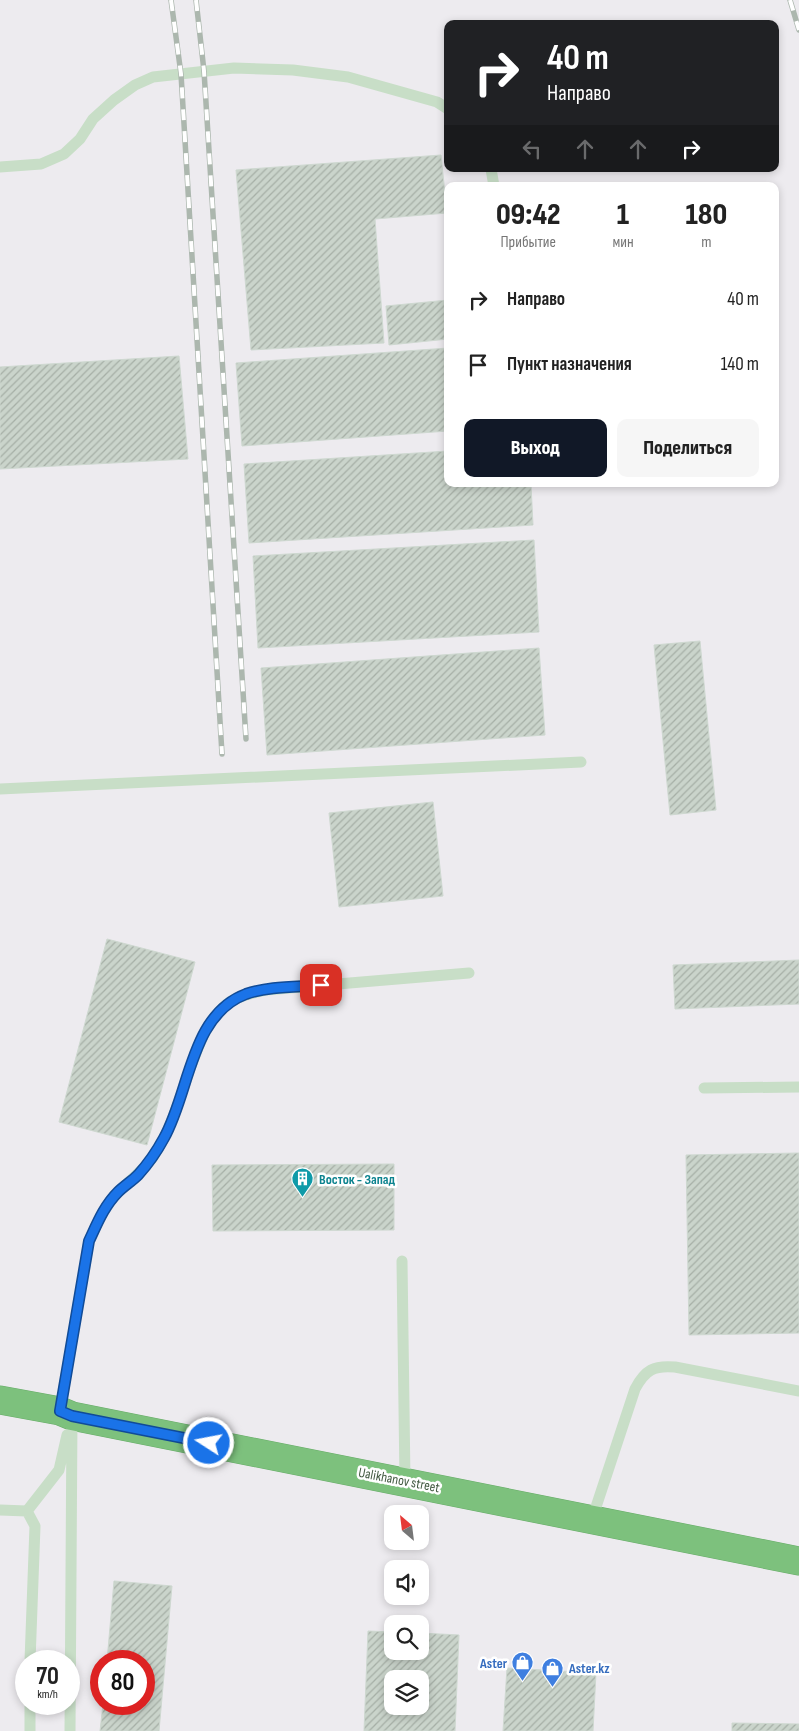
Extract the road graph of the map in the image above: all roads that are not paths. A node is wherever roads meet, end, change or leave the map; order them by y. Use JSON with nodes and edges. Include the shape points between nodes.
{"nodes":[{"id":1,"x":444,"y":106,"type":"edge"},
{"id":2,"x":0,"y":168,"type":"edge"},
{"id":3,"x":581,"y":762,"type":"dead end"},
{"id":4,"x":0,"y":789,"type":"edge"},
{"id":5,"x":469,"y":973,"type":"dead end"},
{"id":6,"x":799,"y":1087,"type":"edge"},
{"id":7,"x":704,"y":1088,"type":"dead end"},
{"id":8,"x":402,"y":1261,"type":"dead end"},
{"id":9,"x":799,"y":1391,"type":"edge"},
{"id":10,"x":0,"y":1400,"type":"edge"},
{"id":11,"x":66,"y":1414,"type":"junction"},
{"id":12,"x":405,"y":1481,"type":"junction"},
{"id":13,"x":0,"y":1510,"type":"edge"},
{"id":14,"x":27,"y":1511,"type":"junction"},
{"id":15,"x":592,"y":1519,"type":"junction"},
{"id":16,"x":799,"y":1561,"type":"edge"},
{"id":17,"x":30,"y":1650,"type":"edge"},
{"id":18,"x":30,"y":1715,"type":"edge"},
{"id":19,"x":30,"y":1731,"type":"edge"},
{"id":20,"x":70,"y":1731,"type":"edge"}],
"edges":[{"from":1,"to":2,"type":"lane","via":[[348,78],[293,70],[234,68],[153,77],[114,100],[64,154],[41,164]]},
{"from":3,"to":4,"type":"lane"},
{"from":5,"to":11,"type":"lane","via":[[266,990],[246,994],[213,1018],[203,1034],[165,1136],[152,1158],[117,1193],[100,1216],[89,1241]]},
{"from":6,"to":7,"type":"lane"},
{"from":8,"to":12,"type":"lane"},
{"from":9,"to":15,"type":"lane","via":[[675,1367],[650,1370],[635,1389]]},
{"from":10,"to":11,"type":"highway","name":"Ualikhanov street"},
{"from":11,"to":12,"type":"highway","name":"Ualikhanov street"},
{"from":11,"to":14,"type":"lane","via":[[59,1470]]},
{"from":11,"to":20,"type":"lane"},
{"from":12,"to":15,"type":"highway","name":"Ualikhanov street"},
{"from":13,"to":14,"type":"lane"},
{"from":14,"to":17,"type":"lane","via":[[36,1526]]},
{"from":15,"to":16,"type":"highway","name":"Ualikhanov street"},
{"from":18,"to":19,"type":"lane"}]}
